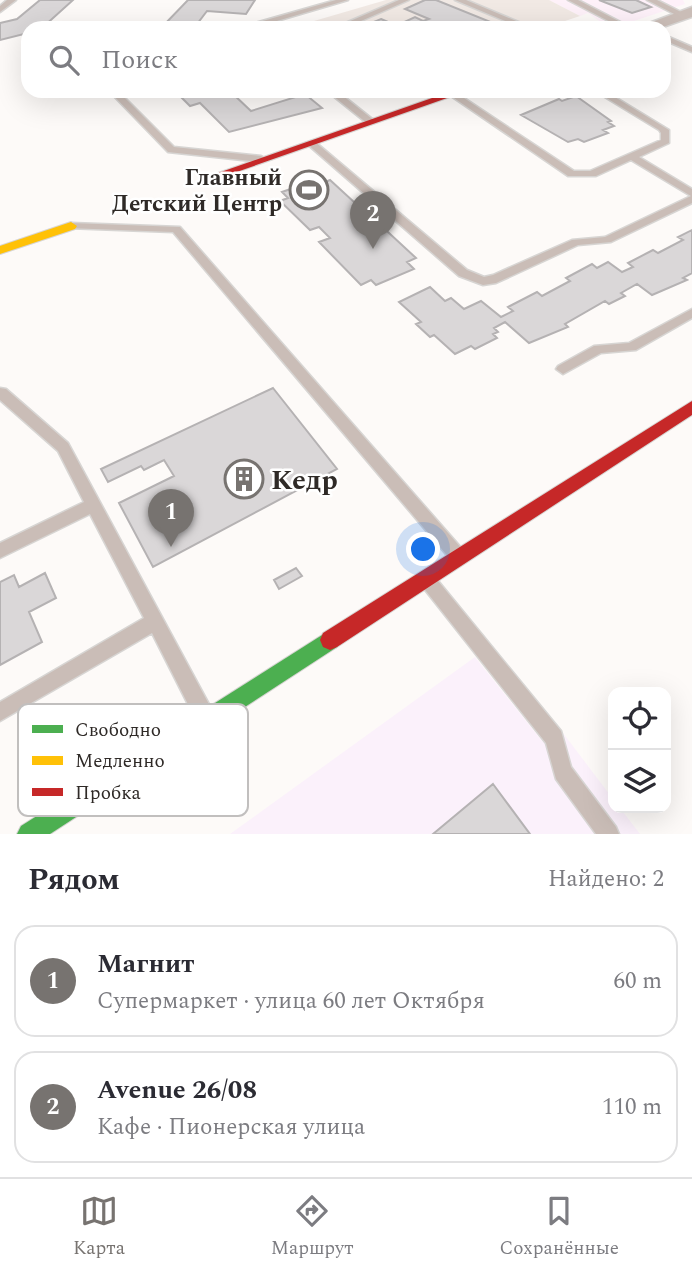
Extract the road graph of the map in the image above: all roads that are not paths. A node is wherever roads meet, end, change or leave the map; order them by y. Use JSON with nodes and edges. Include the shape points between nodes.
{"nodes":[{"id":1,"x":12,"y":0,"type":"edge"},
{"id":2,"x":344,"y":0,"type":"edge"},
{"id":3,"x":405,"y":0,"type":"edge"},
{"id":4,"x":459,"y":0,"type":"edge"},
{"id":5,"x":572,"y":0,"type":"edge"},
{"id":6,"x":651,"y":0,"type":"edge"},
{"id":7,"x":0,"y":10,"type":"edge"},
{"id":8,"x":688,"y":13,"type":"edge"},
{"id":9,"x":270,"y":21,"type":"edge"},
{"id":10,"x":355,"y":21,"type":"edge"},
{"id":11,"x":506,"y":21,"type":"edge"},
{"id":12,"x":614,"y":21,"type":"edge"},
{"id":13,"x":665,"y":21,"type":"edge"},
{"id":14,"x":671,"y":40,"type":"edge"},
{"id":15,"x":692,"y":50,"type":"edge"},
{"id":16,"x":120,"y":98,"type":"edge"},
{"id":17,"x":340,"y":98,"type":"edge"},
{"id":18,"x":442,"y":98,"type":"edge"},
{"id":19,"x":464,"y":98,"type":"edge"},
{"id":20,"x":610,"y":98,"type":"edge"},
{"id":21,"x":371,"y":122,"type":"junction"},
{"id":22,"x":311,"y":143,"type":"junction"},
{"id":23,"x":631,"y":156,"type":"junction"},
{"id":24,"x":263,"y":159,"type":"junction"},
{"id":25,"x":225,"y":173,"type":"dead end"},
{"id":26,"x":692,"y":193,"type":"edge"},
{"id":27,"x":692,"y":199,"type":"edge"},
{"id":28,"x":71,"y":226,"type":"joint"},
{"id":29,"x":0,"y":250,"type":"edge"},
{"id":30,"x":692,"y":313,"type":"edge"},
{"id":31,"x":563,"y":369,"type":"dead end"},
{"id":32,"x":1,"y":393,"type":"edge"},
{"id":33,"x":692,"y":407,"type":"edge"},
{"id":34,"x":94,"y":505,"type":"junction"},
{"id":35,"x":0,"y":551,"type":"edge"},
{"id":36,"x":458,"y":556,"type":"junction"},
{"id":37,"x":426,"y":578,"type":"junction"},
{"id":38,"x":156,"y":621,"type":"junction"},
{"id":39,"x":198,"y":704,"type":"edge"},
{"id":40,"x":229,"y":704,"type":"edge"},
{"id":41,"x":0,"y":712,"type":"edge"},
{"id":42,"x":60,"y":816,"type":"edge"},
{"id":43,"x":34,"y":833,"type":"edge"},
{"id":44,"x":609,"y":834,"type":"edge"}],
"edges":[{"from":1,"to":7,"type":"lane"},
{"from":2,"to":9,"type":"lane"},
{"from":3,"to":10,"type":"lane"},
{"from":4,"to":11,"type":"lane"},
{"from":5,"to":12,"type":"lane"},
{"from":6,"to":8,"type":"lane"},
{"from":8,"to":13,"type":"street"},
{"from":14,"to":15,"type":"lane"},
{"from":16,"to":24,"type":"lane","via":[[171,150]]},
{"from":17,"to":21,"type":"lane"},
{"from":18,"to":21,"type":"main road"},
{"from":19,"to":23,"type":"lane","via":[[572,174],[592,174]]},
{"from":20,"to":23,"type":"lane","via":[[666,132],[666,141]]},
{"from":21,"to":22,"type":"main road"},
{"from":22,"to":24,"type":"main road"},
{"from":22,"to":27,"type":"lane","via":[[463,273],[483,281],[576,242],[607,240]]},
{"from":23,"to":26,"type":"lane"},
{"from":24,"to":25,"type":"main road"},
{"from":28,"to":29,"type":"main road"},
{"from":28,"to":36,"type":"lane","via":[[176,229]]},
{"from":30,"to":31,"type":"lane","via":[[631,347],[599,349]]},
{"from":32,"to":34,"type":"lane","via":[[59,441]]},
{"from":33,"to":36,"type":"main road"},
{"from":34,"to":35,"type":"lane"},
{"from":34,"to":38,"type":"lane"},
{"from":36,"to":37,"type":"main road"},
{"from":37,"to":40,"type":"main road"},
{"from":37,"to":44,"type":"lane","via":[[554,738],[563,772]]},
{"from":38,"to":39,"type":"lane"},
{"from":38,"to":41,"type":"lane"},
{"from":42,"to":43,"type":"main road"}]}
